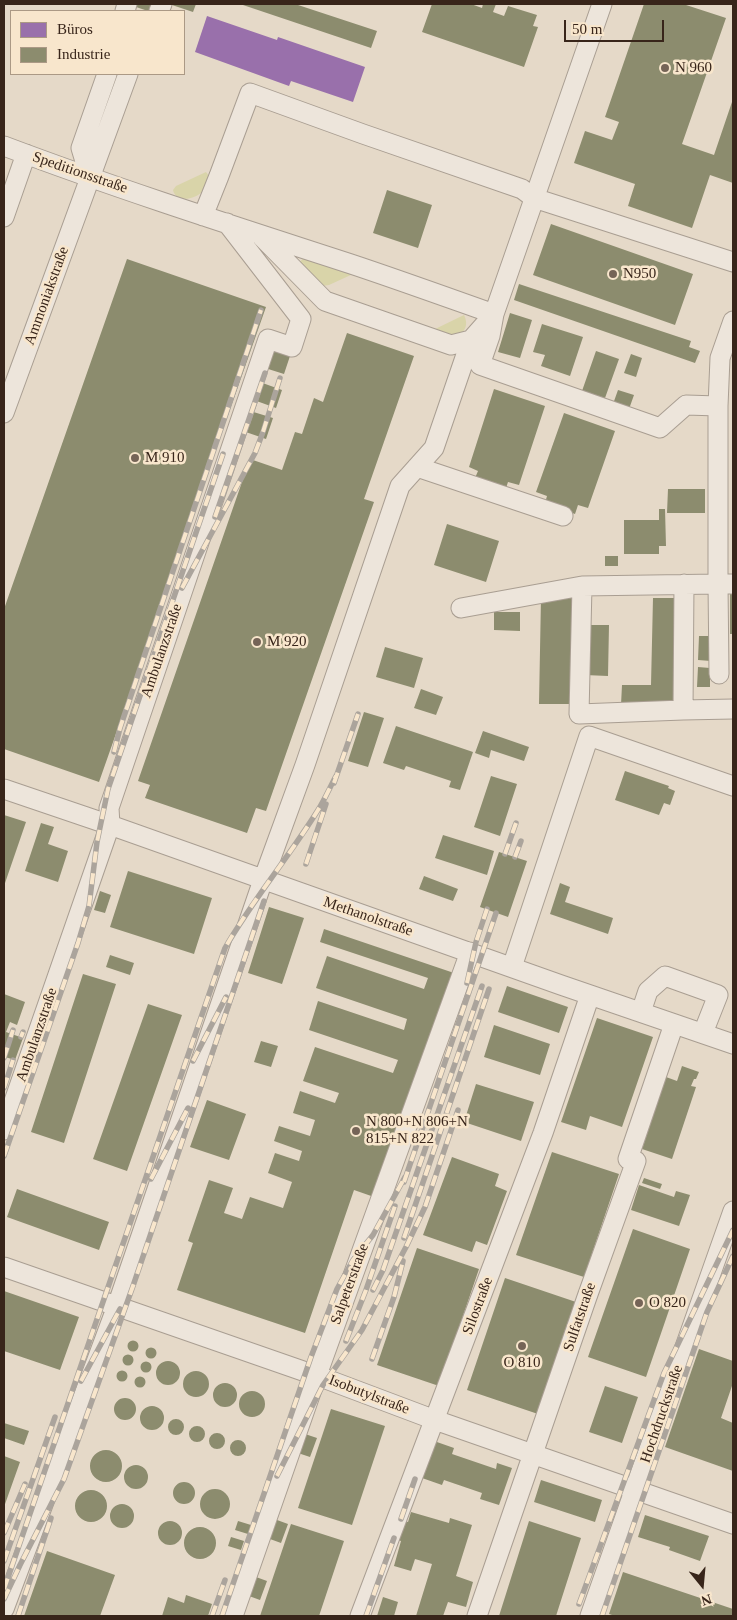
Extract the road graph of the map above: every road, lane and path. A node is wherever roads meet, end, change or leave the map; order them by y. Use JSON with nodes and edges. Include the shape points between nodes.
{"nodes":[{"id":1,"x":602,"y":4,"type":"edge"},
{"id":2,"x":108,"y":75,"type":"edge"},
{"id":3,"x":128,"y":75,"type":"edge"},
{"id":4,"x":4,"y":146,"type":"edge"},
{"id":5,"x":26,"y":154,"type":"junction"},
{"id":6,"x":90,"y":178,"type":"junction"},
{"id":7,"x":534,"y":198,"type":"junction"},
{"id":8,"x":203,"y":216,"type":"junction"},
{"id":9,"x":4,"y":217,"type":"edge"},
{"id":10,"x":227,"y":223,"type":"junction"},
{"id":11,"x":260,"y":235,"type":"junction"},
{"id":12,"x":733,"y":262,"type":"edge"},
{"id":13,"x":494,"y":314,"type":"junction"},
{"id":14,"x":732,"y":329,"type":"edge"},
{"id":15,"x":471,"y":340,"type":"junction"},
{"id":16,"x":723,"y":411,"type":"edge"},
{"id":17,"x":4,"y":413,"type":"edge"},
{"id":18,"x":416,"y":467,"type":"junction"},
{"id":19,"x":725,"y":497,"type":"edge"},
{"id":20,"x":563,"y":516,"type":"dead end"},
{"id":21,"x":684,"y":584,"type":"junction"},
{"id":22,"x":725,"y":584,"type":"edge"},
{"id":23,"x":582,"y":586,"type":"junction"},
{"id":24,"x":461,"y":608,"type":"dead end"},
{"id":25,"x":719,"y":674,"type":"dead end"},
{"id":26,"x":733,"y":709,"type":"edge"},
{"id":27,"x":683,"y":710,"type":"junction"},
{"id":28,"x":733,"y":786,"type":"edge"},
{"id":29,"x":4,"y":789,"type":"edge"},
{"id":30,"x":110,"y":824,"type":"junction"},
{"id":31,"x":263,"y":880,"type":"junction"},
{"id":32,"x":470,"y":952,"type":"junction"},
{"id":33,"x":512,"y":967,"type":"junction"},
{"id":34,"x":590,"y":995,"type":"junction"},
{"id":35,"x":641,"y":1012,"type":"junction"},
{"id":36,"x":674,"y":1024,"type":"junction"},
{"id":37,"x":703,"y":1033,"type":"junction"},
{"id":38,"x":733,"y":1044,"type":"edge"},
{"id":39,"x":4,"y":1130,"type":"edge"},
{"id":40,"x":733,"y":1212,"type":"edge"},
{"id":41,"x":4,"y":1267,"type":"edge"},
{"id":42,"x":117,"y":1306,"type":"junction"},
{"id":43,"x":317,"y":1375,"type":"junction"},
{"id":44,"x":435,"y":1420,"type":"junction"},
{"id":45,"x":534,"y":1454,"type":"junction"},
{"id":46,"x":636,"y":1490,"type":"junction"},
{"id":47,"x":733,"y":1524,"type":"edge"},
{"id":48,"x":4,"y":1609,"type":"edge"},
{"id":49,"x":233,"y":1616,"type":"edge"},
{"id":50,"x":360,"y":1616,"type":"edge"},
{"id":51,"x":477,"y":1616,"type":"edge"},
{"id":52,"x":590,"y":1616,"type":"edge"}],
"edges":[{"from":1,"to":7,"type":"street"},
{"from":2,"to":6,"type":"street","via":[[82,148]]},
{"from":3,"to":6,"type":"street","name":"Ammoniakstraße"},
{"from":4,"to":5,"type":"street","name":"Speditionsstraße"},
{"from":5,"to":6,"type":"street","name":"Speditionsstraße"},
{"from":5,"to":9,"type":"street"},
{"from":6,"to":8,"type":"street","name":"Speditionsstraße"},
{"from":6,"to":17,"type":"street","name":"Ammoniakstraße"},
{"from":7,"to":8,"type":"street","via":[[522,189],[250,93]]},
{"from":7,"to":12,"type":"street"},
{"from":7,"to":13,"type":"street"},
{"from":8,"to":10,"type":"street","name":"Speditionsstraße"},
{"from":10,"to":11,"type":"street","name":"Speditionsstraße"},
{"from":10,"to":30,"type":"street","name":"Ambulanzstraße","via":[[301,319],[292,347],[268,339],[109,808]]},
{"from":11,"to":13,"type":"street","name":"Speditionsstraße"},
{"from":11,"to":15,"type":"street","via":[[325,301],[451,345]]},
{"from":13,"to":15,"type":"street"},
{"from":13,"to":16,"type":"street","via":[[480,366],[660,428],[686,405]]},
{"from":14,"to":16,"type":"street","via":[[720,358]]},
{"from":15,"to":18,"type":"street","via":[[434,448]]},
{"from":16,"to":19,"type":"street"},
{"from":18,"to":20,"type":"street"},
{"from":18,"to":31,"type":"street","via":[[400,486]]},
{"from":19,"to":22,"type":"street"},
{"from":21,"to":22,"type":"street"},
{"from":21,"to":23,"type":"street"},
{"from":21,"to":27,"type":"street"},
{"from":22,"to":25,"type":"street"},
{"from":23,"to":24,"type":"street"},
{"from":23,"to":27,"type":"street","via":[[579,714]]},
{"from":26,"to":27,"type":"street"},
{"from":28,"to":33,"type":"street","via":[[589,736]]},
{"from":29,"to":30,"type":"street","name":"Methanolstraße"},
{"from":30,"to":31,"type":"street","name":"Methanolstraße"},
{"from":30,"to":39,"type":"street","name":"Ambulanzstraße"},
{"from":31,"to":32,"type":"street","name":"Methanolstraße"},
{"from":31,"to":42,"type":"street"},
{"from":32,"to":33,"type":"street","name":"Methanolstraße"},
{"from":32,"to":43,"type":"street","name":"Salpeterstraße"},
{"from":33,"to":34,"type":"street","name":"Methanolstraße"},
{"from":34,"to":35,"type":"street","name":"Methanolstraße"},
{"from":34,"to":44,"type":"street","name":"Silostraße","via":[[543,1133]]},
{"from":35,"to":36,"type":"street","name":"Methanolstraße"},
{"from":35,"to":37,"type":"street","via":[[648,991],[665,976],[718,995]]},
{"from":36,"to":37,"type":"street","name":"Methanolstraße"},
{"from":36,"to":45,"type":"street","name":"Sulfatstraße","via":[[628,1159],[636,1161]]},
{"from":37,"to":38,"type":"street","name":"Methanolstraße"},
{"from":40,"to":46,"type":"street","name":"Hochdruckstraße"},
{"from":41,"to":42,"type":"street","name":"Isobutylstraße"},
{"from":42,"to":43,"type":"street","name":"Isobutylstraße"},
{"from":42,"to":48,"type":"street"},
{"from":43,"to":44,"type":"street","name":"Isobutylstraße"},
{"from":43,"to":49,"type":"street","name":"Salpeterstraße"},
{"from":44,"to":45,"type":"street","name":"Isobutylstraße"},
{"from":44,"to":50,"type":"street","name":"Silostraße"},
{"from":45,"to":46,"type":"street","name":"Isobutylstraße"},
{"from":45,"to":51,"type":"street","name":"Sulfatstraße"},
{"from":46,"to":47,"type":"street","name":"Isobutylstraße"},
{"from":46,"to":52,"type":"street","name":"Hochdruckstraße"}]}
